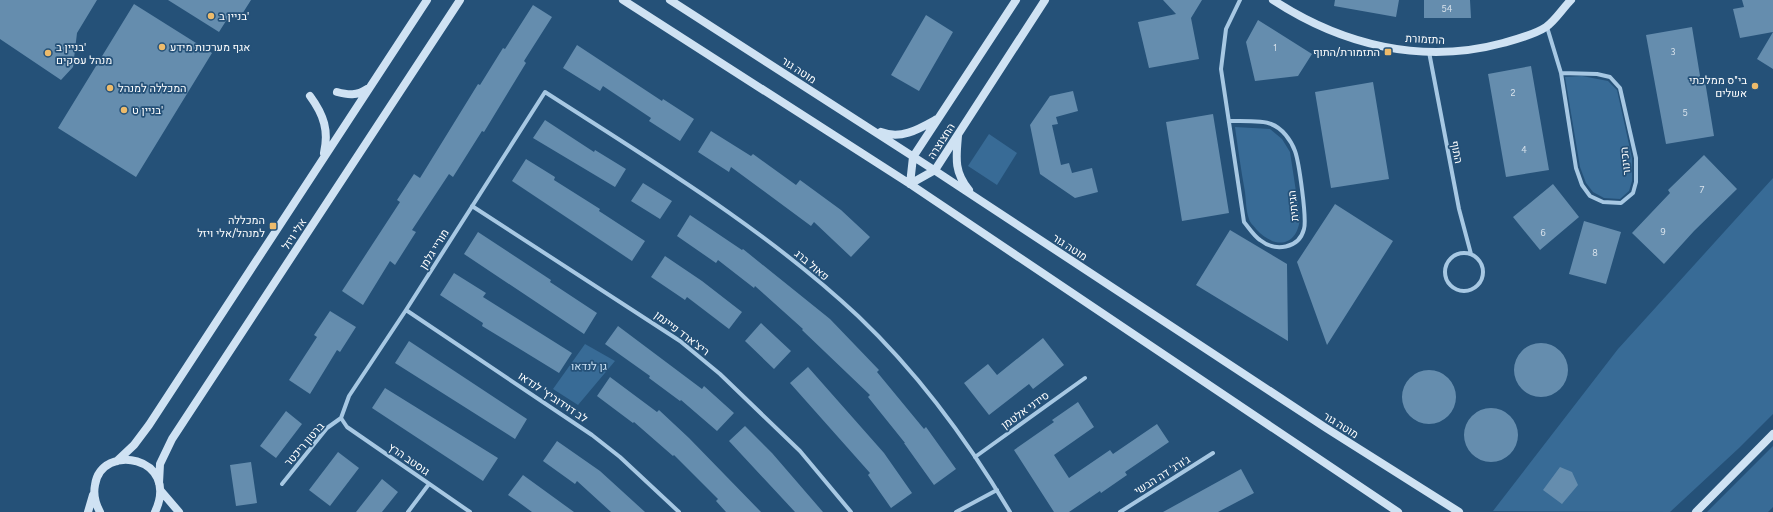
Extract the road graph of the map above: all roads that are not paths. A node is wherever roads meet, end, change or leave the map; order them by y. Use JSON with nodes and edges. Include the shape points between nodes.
{"nodes":[{"id":1,"x":427,"y":0,"type":"edge"},
{"id":2,"x":460,"y":0,"type":"edge"},
{"id":3,"x":622,"y":0,"type":"edge"},
{"id":4,"x":670,"y":0,"type":"edge"},
{"id":5,"x":1016,"y":0,"type":"edge"},
{"id":6,"x":1045,"y":0,"type":"edge"},
{"id":7,"x":1240,"y":0,"type":"edge"},
{"id":8,"x":1273,"y":0,"type":"edge"},
{"id":9,"x":1571,"y":0,"type":"edge"},
{"id":10,"x":1547,"y":26,"type":"junction"},
{"id":11,"x":1429,"y":52,"type":"junction"},
{"id":12,"x":1561,"y":73,"type":"junction"},
{"id":13,"x":368,"y":89,"type":"junction"},
{"id":14,"x":337,"y":92,"type":"dead end"},
{"id":15,"x":545,"y":92,"type":"joint"},
{"id":16,"x":310,"y":96,"type":"dead end"},
{"id":17,"x":939,"y":117,"type":"junction"},
{"id":18,"x":1229,"y":120,"type":"junction"},
{"id":19,"x":867,"y":127,"type":"junction"},
{"id":20,"x":958,"y":134,"type":"junction"},
{"id":21,"x":323,"y":157,"type":"junction"},
{"id":22,"x":913,"y":157,"type":"junction"},
{"id":23,"x":935,"y":170,"type":"junction"},
{"id":24,"x":910,"y":184,"type":"junction"},
{"id":25,"x":974,"y":197,"type":"junction"},
{"id":26,"x":472,"y":206,"type":"junction"},
{"id":27,"x":1471,"y":254,"type":"junction"},
{"id":28,"x":406,"y":310,"type":"junction"},
{"id":29,"x":1085,"y":378,"type":"dead end"},
{"id":30,"x":341,"y":418,"type":"junction"},
{"id":31,"x":1773,"y":434,"type":"edge"},
{"id":32,"x":1213,"y":454,"type":"dead end"},
{"id":33,"x":975,"y":456,"type":"junction"},
{"id":34,"x":117,"y":461,"type":"junction"},
{"id":35,"x":282,"y":484,"type":"dead end"},
{"id":36,"x":429,"y":484,"type":"junction"},
{"id":37,"x":160,"y":488,"type":"junction"},
{"id":38,"x":997,"y":490,"type":"junction"},
{"id":39,"x":94,"y":494,"type":"junction"},
{"id":40,"x":88,"y":512,"type":"edge"},
{"id":41,"x":100,"y":512,"type":"edge"},
{"id":42,"x":154,"y":512,"type":"edge"},
{"id":43,"x":179,"y":512,"type":"edge"},
{"id":44,"x":408,"y":512,"type":"edge"},
{"id":45,"x":470,"y":512,"type":"edge"},
{"id":46,"x":679,"y":512,"type":"edge"},
{"id":47,"x":851,"y":512,"type":"edge"},
{"id":48,"x":956,"y":512,"type":"edge"},
{"id":49,"x":1010,"y":512,"type":"edge"},
{"id":50,"x":1120,"y":512,"type":"edge"},
{"id":51,"x":1398,"y":512,"type":"edge"},
{"id":52,"x":1459,"y":512,"type":"edge"},
{"id":53,"x":1696,"y":512,"type":"edge"}],
"edges":[{"from":1,"to":13,"type":"street","name":"אלי ויזל"},
{"from":2,"to":37,"type":"street","name":"אלי ויזל","via":[[172,439],[160,464]]},
{"from":3,"to":24,"type":"street"},
{"from":4,"to":19,"type":"street","name":"מוטה גור"},
{"from":5,"to":17,"type":"street","name":"החצוצרה"},
{"from":6,"to":20,"type":"street","name":"החצוצרה"},
{"from":7,"to":18,"type":"street","name":"הגיתית","via":[[1226,29],[1221,58]]},
{"from":8,"to":11,"type":"street","name":"התזמורת","via":[[1302,18],[1342,36],[1366,43]]},
{"from":9,"to":10,"type":"street","name":"התזמורת"},
{"from":10,"to":11,"type":"street","name":"התזמורת","via":[[1492,46]]},
{"from":10,"to":12,"type":"street","name":"הכינור"},
{"from":11,"to":27,"type":"street","name":"התוף"},
{"from":12,"to":12,"type":"street","name":"הכינור","via":[[1576,168],[1582,185],[1590,196],[1602,202],[1621,203],[1633,193],[1636,182],[1636,158],[1620,88],[1610,77]]},
{"from":13,"to":14,"type":"street","via":[[354,94]]},
{"from":13,"to":21,"type":"street","name":"אלי ויזל"},
{"from":15,"to":26,"type":"street","name":"מוריי גלמן"},
{"from":15,"to":33,"type":"street","name":"פאול ברג","via":[[694,188],[814,277],[893,351]]},
{"from":16,"to":21,"type":"street","via":[[325,124]]},
{"from":17,"to":19,"type":"street","via":[[918,130],[905,134],[888,135]]},
{"from":17,"to":22,"type":"street","name":"החצוצרה"},
{"from":18,"to":18,"type":"street","name":"הגיתית","via":[[1244,222],[1260,240],[1270,246],[1281,248],[1294,245],[1300,239],[1306,218],[1295,151],[1286,135],[1271,123]]},
{"from":19,"to":22,"type":"street","name":"מוטה גור"},
{"from":20,"to":23,"type":"street","name":"החצוצרה"},
{"from":20,"to":25,"type":"street","via":[[957,170],[961,181]]},
{"from":21,"to":34,"type":"street","name":"אלי ויזל","via":[[153,419]]},
{"from":22,"to":23,"type":"street","name":"מוטה גור"},
{"from":22,"to":24,"type":"street","name":"החצוצרה"},
{"from":23,"to":24,"type":"street","name":"החצוצרה"},
{"from":23,"to":25,"type":"street","name":"מוטה גור"},
{"from":24,"to":51,"type":"street"},
{"from":25,"to":52,"type":"street","name":"מוטה גור"},
{"from":26,"to":28,"type":"street","name":"מוריי גלמן"},
{"from":26,"to":47,"type":"street","name":"ריצ'ארד פיינמן","via":[[680,341],[720,374],[800,451]]},
{"from":27,"to":27,"type":"street","via":[[1454,256],[1446,266],[1448,282],[1458,290],[1465,291],[1477,287],[1483,275],[1481,262]]},
{"from":28,"to":30,"type":"street","name":"מוריי גלמן","via":[[349,396]]},
{"from":28,"to":46,"type":"street","name":"לב דוידוביץ' לנדאו","via":[[592,435],[620,456]]},
{"from":29,"to":33,"type":"street","name":"סידני אלטמן"},
{"from":30,"to":35,"type":"street","name":"ברטון ריכטר","via":[[327,428]]},
{"from":30,"to":36,"type":"street","name":"גוסטב הרץ","via":[[347,427]]},
{"from":31,"to":53,"type":"street"},
{"from":32,"to":50,"type":"street","name":"ג'ורג' דה הבשי"},
{"from":33,"to":38,"type":"street","name":"פאול ברג"},
{"from":34,"to":37,"type":"street","via":[[131,459],[147,465],[153,471]]},
{"from":34,"to":39,"type":"street","name":"אלי ויזל","via":[[106,466],[98,475]]},
{"from":36,"to":44,"type":"street"},
{"from":36,"to":45,"type":"street","name":"גוסטב הרץ"},
{"from":37,"to":42,"type":"street","name":"אלי ויזל","via":[[160,501]]},
{"from":37,"to":43,"type":"street"},
{"from":38,"to":48,"type":"street"},
{"from":38,"to":49,"type":"street","name":"פאול ברג"},
{"from":39,"to":40,"type":"street","name":"אלי ויזל"},
{"from":39,"to":41,"type":"street"}]}
